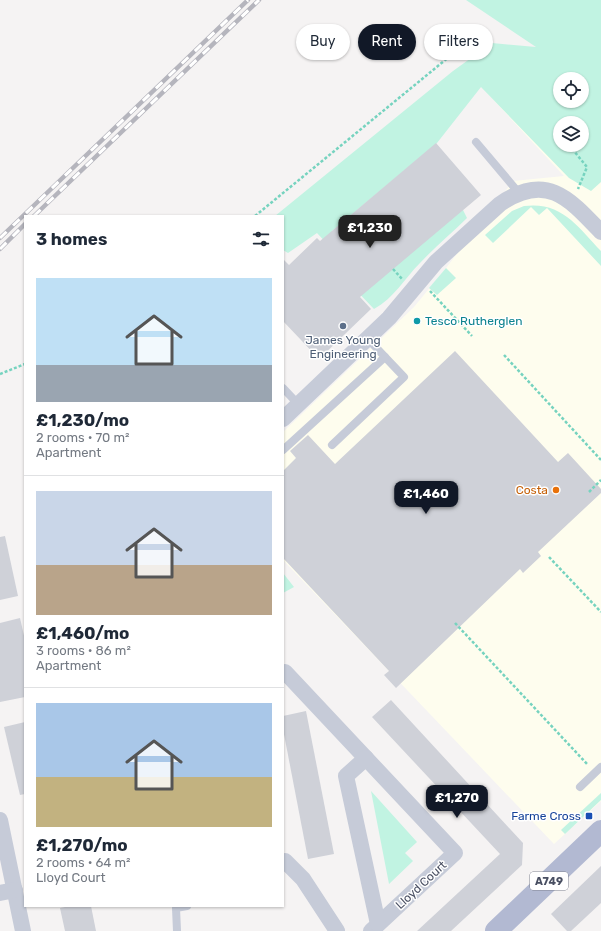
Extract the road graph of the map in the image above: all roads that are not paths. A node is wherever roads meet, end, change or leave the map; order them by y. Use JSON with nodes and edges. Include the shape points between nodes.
{"nodes":[{"id":1,"x":476,"y":142,"type":"dead end"},
{"id":2,"x":519,"y":192,"type":"junction"},
{"id":3,"x":601,"y":232,"type":"edge"},
{"id":4,"x":368,"y":339,"type":"junction"},
{"id":5,"x":385,"y":357,"type":"junction"},
{"id":6,"x":284,"y":389,"type":"edge"},
{"id":7,"x":298,"y":404,"type":"junction"},
{"id":8,"x":284,"y":417,"type":"edge"},
{"id":9,"x":332,"y":445,"type":"dead end"},
{"id":10,"x":284,"y":449,"type":"edge"},
{"id":11,"x":285,"y":672,"type":"dead end"},
{"id":12,"x":366,"y":758,"type":"junction"},
{"id":13,"x":598,"y":770,"type":"edge"},
{"id":14,"x":580,"y":787,"type":"dead end"},
{"id":15,"x":1,"y":825,"type":"edge"},
{"id":16,"x":599,"y":838,"type":"edge"},
{"id":17,"x":284,"y":856,"type":"edge"},
{"id":18,"x":7,"y":892,"type":"edge"},
{"id":19,"x":182,"y":907,"type":"edge"},
{"id":20,"x":375,"y":928,"type":"edge"},
{"id":21,"x":23,"y":931,"type":"edge"},
{"id":22,"x":177,"y":931,"type":"edge"},
{"id":23,"x":337,"y":931,"type":"edge"},
{"id":24,"x":496,"y":931,"type":"edge"}],
"edges":[{"from":1,"to":2,"type":"lane"},
{"from":2,"to":3,"type":"street","via":[[532,189],[548,190],[562,195]]},
{"from":2,"to":4,"type":"street","via":[[500,204],[436,262],[398,309]]},
{"from":4,"to":5,"type":"lane"},
{"from":4,"to":7,"type":"street"},
{"from":5,"to":9,"type":"lane","via":[[404,377]]},
{"from":5,"to":10,"type":"lane"},
{"from":6,"to":7,"type":"lane"},
{"from":7,"to":8,"type":"street"},
{"from":11,"to":12,"type":"street","name":"Lloyd Court"},
{"from":12,"to":20,"type":"street","name":"Lloyd Court","via":[[346,776]]},
{"from":12,"to":20,"type":"street","name":"Lloyd Court","via":[[455,853]]},
{"from":13,"to":14,"type":"lane"},
{"from":15,"to":18,"type":"street"},
{"from":16,"to":24,"type":"main road","number":"A749"},
{"from":17,"to":23,"type":"street","via":[[303,879]]},
{"from":18,"to":21,"type":"street"},
{"from":19,"to":22,"type":"lane","via":[[176,908]]}]}
